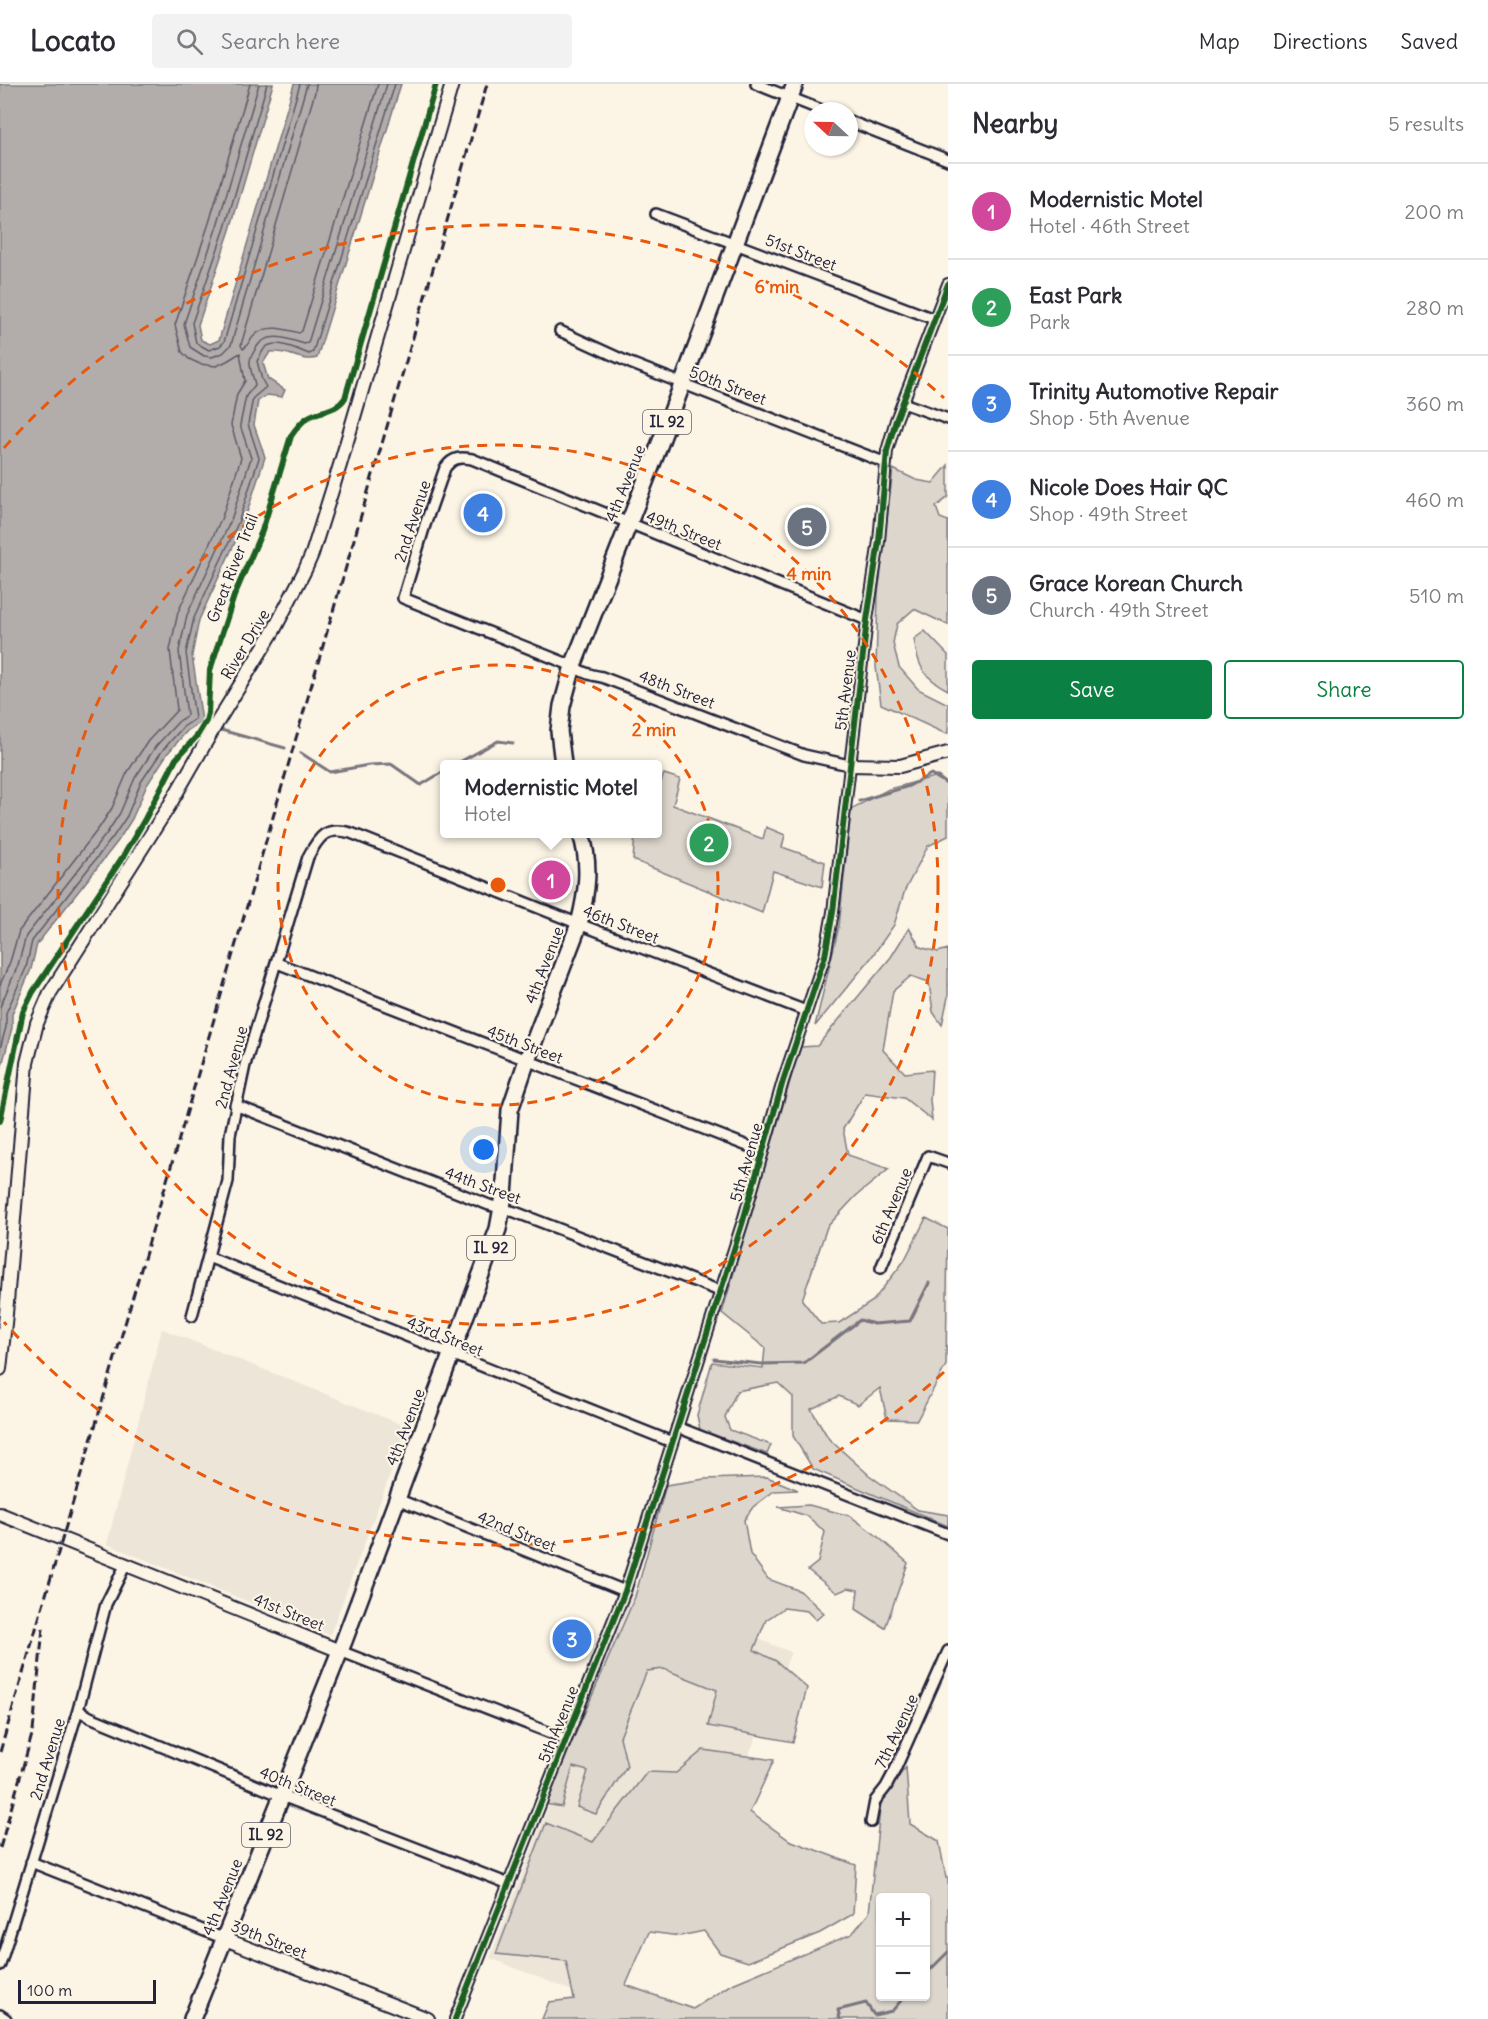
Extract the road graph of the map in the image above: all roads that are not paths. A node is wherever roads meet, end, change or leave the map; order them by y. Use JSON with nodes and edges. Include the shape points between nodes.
{"nodes":[{"id":1,"x":452,"y":84,"type":"edge"},
{"id":2,"x":756,"y":84,"type":"edge"},
{"id":3,"x":793,"y":91,"type":"edge"},
{"id":4,"x":810,"y":102,"type":"edge"},
{"id":5,"x":858,"y":125,"type":"edge"},
{"id":6,"x":948,"y":160,"type":"edge"},
{"id":7,"x":656,"y":213,"type":"dead end"},
{"id":8,"x":735,"y":243,"type":"junction"},
{"id":9,"x":948,"y":284,"type":"edge"},
{"id":10,"x":934,"y":319,"type":"junction"},
{"id":11,"x":560,"y":331,"type":"dead end"},
{"id":12,"x":682,"y":383,"type":"junction"},
{"id":13,"x":903,"y":403,"type":"junction"},
{"id":14,"x":948,"y":419,"type":"edge"},
{"id":15,"x":456,"y":458,"type":"joint"},
{"id":16,"x":886,"y":463,"type":"junction"},
{"id":17,"x":627,"y":524,"type":"junction"},
{"id":18,"x":403,"y":598,"type":"joint"},
{"id":19,"x":867,"y":620,"type":"junction"},
{"id":20,"x":573,"y":666,"type":"junction"},
{"id":21,"x":948,"y":753,"type":"edge"},
{"id":22,"x":562,"y":760,"type":"edge"},
{"id":23,"x":849,"y":765,"type":"junction"},
{"id":24,"x":324,"y":834,"type":"joint"},
{"id":25,"x":582,"y":838,"type":"edge"},
{"id":26,"x":579,"y":924,"type":"junction"},
{"id":27,"x":277,"y":963,"type":"junction"},
{"id":28,"x":806,"y":1011,"type":"junction"},
{"id":29,"x":527,"y":1060,"type":"junction"},
{"id":30,"x":236,"y":1105,"type":"junction"},
{"id":31,"x":763,"y":1152,"type":"junction"},
{"id":32,"x":948,"y":1163,"type":"edge"},
{"id":33,"x":502,"y":1208,"type":"junction"},
{"id":34,"x":208,"y":1257,"type":"junction"},
{"id":35,"x":881,"y":1268,"type":"dead end"},
{"id":36,"x":720,"y":1291,"type":"junction"},
{"id":37,"x":192,"y":1316,"type":"dead end"},
{"id":38,"x":452,"y":1355,"type":"junction"},
{"id":39,"x":0,"y":1369,"type":"edge"},
{"id":40,"x":677,"y":1427,"type":"junction"},
{"id":41,"x":672,"y":1442,"type":"junction"},
{"id":42,"x":397,"y":1499,"type":"junction"},
{"id":43,"x":0,"y":1514,"type":"edge"},
{"id":44,"x":948,"y":1534,"type":"edge"},
{"id":45,"x":126,"y":1564,"type":"junction"},
{"id":46,"x":625,"y":1591,"type":"junction"},
{"id":47,"x":340,"y":1651,"type":"junction"},
{"id":48,"x":948,"y":1651,"type":"edge"},
{"id":49,"x":78,"y":1710,"type":"junction"},
{"id":50,"x":566,"y":1739,"type":"junction"},
{"id":51,"x":282,"y":1796,"type":"junction"},
{"id":52,"x":871,"y":1822,"type":"dead end"},
{"id":53,"x":31,"y":1863,"type":"junction"},
{"id":54,"x":509,"y":1884,"type":"junction"},
{"id":55,"x":225,"y":1939,"type":"junction"},
{"id":56,"x":0,"y":1965,"type":"edge"},
{"id":57,"x":0,"y":2015,"type":"edge"},
{"id":58,"x":6,"y":2019,"type":"edge"},
{"id":59,"x":192,"y":2019,"type":"edge"},
{"id":60,"x":428,"y":2019,"type":"edge"},
{"id":61,"x":455,"y":2019,"type":"edge"}],
"edges":[{"from":1,"to":39,"type":"street","name":"River Drive","via":[[308,562],[274,630],[163,816],[50,993],[36,1023],[27,1063]]},
{"from":2,"to":3,"type":"street"},
{"from":3,"to":4,"type":"street"},
{"from":3,"to":8,"type":"main road","name":"4th Avenue","number":"IL 92"},
{"from":5,"to":6,"type":"street"},
{"from":7,"to":8,"type":"street","name":"51st Street"},
{"from":8,"to":10,"type":"street","name":"51st Street"},
{"from":8,"to":12,"type":"main road","name":"4th Avenue","number":"IL 92"},
{"from":9,"to":10,"type":"street","name":"5th Avenue"},
{"from":10,"to":13,"type":"street","name":"5th Avenue"},
{"from":11,"to":12,"type":"street","name":"50th Street"},
{"from":12,"to":16,"type":"street","name":"50th Street"},
{"from":12,"to":17,"type":"main road","name":"4th Avenue","number":"IL 92"},
{"from":13,"to":14,"type":"street"},
{"from":13,"to":16,"type":"street","name":"5th Avenue","via":[[890,437]]},
{"from":15,"to":17,"type":"street","name":"49th Street","via":[[472,459]]},
{"from":15,"to":18,"type":"street","name":"2nd Avenue","via":[[441,477]]},
{"from":16,"to":19,"type":"street","name":"5th Avenue"},
{"from":17,"to":19,"type":"street","name":"49th Street"},
{"from":17,"to":20,"type":"main road","name":"4th Avenue","number":"IL 92"},
{"from":18,"to":20,"type":"street","name":"48th Street"},
{"from":19,"to":23,"type":"street","name":"5th Avenue"},
{"from":20,"to":22,"type":"main road","name":"4th Avenue","number":"IL 92","via":[[561,706]]},
{"from":20,"to":23,"type":"street","name":"48th Street","via":[[804,755]]},
{"from":21,"to":23,"type":"street","name":"48th Street","via":[[900,766]]},
{"from":23,"to":28,"type":"street","name":"5th Avenue","via":[[829,934]]},
{"from":24,"to":26,"type":"street","name":"46th Street","via":[[338,829],[351,833]]},
{"from":24,"to":27,"type":"street","name":"2nd Avenue","via":[[308,857]]},
{"from":25,"to":26,"type":"main road","name":"4th Avenue","number":"IL 92","via":[[588,887]]},
{"from":26,"to":28,"type":"street","name":"46th Street"},
{"from":26,"to":29,"type":"main road","name":"4th Avenue","number":"IL 92"},
{"from":27,"to":29,"type":"street","name":"45th Street"},
{"from":27,"to":30,"type":"street","name":"2nd Avenue"},
{"from":28,"to":31,"type":"street","name":"5th Avenue"},
{"from":29,"to":31,"type":"street","name":"45th Street"},
{"from":29,"to":33,"type":"main road","name":"4th Avenue","number":"IL 92","via":[[510,1110]]},
{"from":30,"to":33,"type":"street","name":"44th Street"},
{"from":30,"to":34,"type":"street","name":"2nd Avenue","via":[[228,1181]]},
{"from":31,"to":36,"type":"street","name":"5th Avenue"},
{"from":32,"to":35,"type":"street","name":"6th Avenue","via":[[928,1156]]},
{"from":33,"to":36,"type":"street","name":"44th Street"},
{"from":33,"to":38,"type":"main road","name":"4th Avenue","number":"IL 92"},
{"from":34,"to":37,"type":"street","name":"2nd Avenue"},
{"from":34,"to":38,"type":"street","name":"43rd Street"},
{"from":36,"to":40,"type":"street","name":"5th Avenue"},
{"from":38,"to":41,"type":"street","name":"43rd Street"},
{"from":38,"to":42,"type":"main road","name":"4th Avenue","number":"IL 92"},
{"from":40,"to":41,"type":"street","name":"5th Avenue"},
{"from":40,"to":44,"type":"street"},
{"from":41,"to":46,"type":"street","name":"5th Avenue"},
{"from":42,"to":46,"type":"street","name":"42nd Street"},
{"from":42,"to":47,"type":"main road","name":"4th Avenue","number":"IL 92"},
{"from":43,"to":45,"type":"street","name":"41st Street"},
{"from":45,"to":47,"type":"street","name":"41st Street"},
{"from":45,"to":49,"type":"street","name":"2nd Avenue","via":[[106,1604]]},
{"from":46,"to":50,"type":"street","name":"5th Avenue"},
{"from":47,"to":50,"type":"street","name":"41st Street"},
{"from":47,"to":51,"type":"main road","name":"4th Avenue","number":"IL 92"},
{"from":48,"to":52,"type":"street","name":"7th Avenue","via":[[895,1770],[875,1801]]},
{"from":49,"to":51,"type":"street","name":"40th Street"},
{"from":49,"to":53,"type":"street","name":"2nd Avenue"},
{"from":50,"to":54,"type":"street","name":"5th Avenue"},
{"from":51,"to":54,"type":"street","name":"40th Street"},
{"from":51,"to":55,"type":"main road","name":"4th Avenue","number":"IL 92"},
{"from":53,"to":55,"type":"street","name":"39th Street"},
{"from":53,"to":56,"type":"street","name":"2nd Avenue"},
{"from":54,"to":61,"type":"street","name":"5th Avenue"},
{"from":55,"to":59,"type":"main road","name":"4th Avenue","number":"IL 92"},
{"from":55,"to":60,"type":"street","name":"39th Street"},
{"from":57,"to":58,"type":"street"}]}
